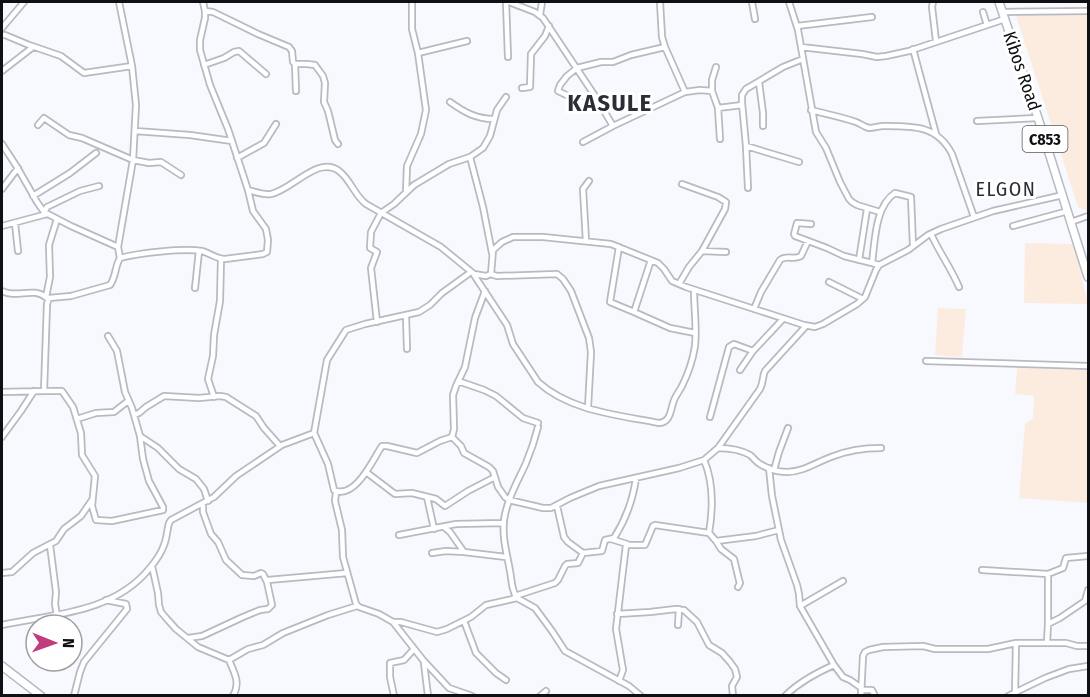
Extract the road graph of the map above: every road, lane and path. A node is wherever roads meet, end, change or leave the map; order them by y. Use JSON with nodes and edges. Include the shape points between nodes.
{"nodes":[{"id":1,"x":24,"y":2,"type":"edge"},
{"id":2,"x":119,"y":2,"type":"edge"},
{"id":3,"x":203,"y":2,"type":"edge"},
{"id":4,"x":412,"y":2,"type":"edge"},
{"id":5,"x":508,"y":2,"type":"edge"},
{"id":6,"x":542,"y":2,"type":"edge"},
{"id":7,"x":660,"y":2,"type":"edge"},
{"id":8,"x":752,"y":2,"type":"edge"},
{"id":9,"x":789,"y":2,"type":"edge"},
{"id":10,"x":933,"y":2,"type":"edge"},
{"id":11,"x":999,"y":2,"type":"edge"},
{"id":12,"x":205,"y":10,"type":"junction"},
{"id":13,"x":1089,"y":11,"type":"edge"},
{"id":14,"x":983,"y":12,"type":"dead end"},
{"id":15,"x":540,"y":15,"type":"junction"},
{"id":16,"x":1004,"y":16,"type":"junction"},
{"id":17,"x":872,"y":17,"type":"dead end"},
{"id":18,"x":755,"y":19,"type":"dead end"},
{"id":19,"x":987,"y":25,"type":"junction"},
{"id":20,"x":549,"y":26,"type":"junction"},
{"id":21,"x":797,"y":26,"type":"junction"},
{"id":22,"x":2,"y":28,"type":"edge"},
{"id":23,"x":2,"y":35,"type":"edge"},
{"id":24,"x":467,"y":41,"type":"dead end"},
{"id":25,"x":936,"y":41,"type":"junction"},
{"id":26,"x":33,"y":47,"type":"junction"},
{"id":27,"x":665,"y":47,"type":"junction"},
{"id":28,"x":801,"y":47,"type":"junction"},
{"id":29,"x":913,"y":50,"type":"junction"},
{"id":30,"x":418,"y":53,"type":"junction"},
{"id":31,"x":508,"y":57,"type":"dead end"},
{"id":32,"x":803,"y":59,"type":"junction"},
{"id":33,"x":295,"y":64,"type":"junction"},
{"id":34,"x":204,"y":65,"type":"junction"},
{"id":35,"x":132,"y":66,"type":"junction"},
{"id":36,"x":716,"y":67,"type":"dead end"},
{"id":37,"x":577,"y":68,"type":"junction"},
{"id":38,"x":2,"y":71,"type":"edge"},
{"id":39,"x":266,"y":74,"type":"dead end"},
{"id":40,"x":759,"y":82,"type":"junction"},
{"id":41,"x":522,"y":88,"type":"dead end"},
{"id":42,"x":296,"y":91,"type":"dead end"},
{"id":43,"x":712,"y":91,"type":"junction"},
{"id":44,"x":685,"y":92,"type":"junction"},
{"id":45,"x":506,"y":97,"type":"dead end"},
{"id":46,"x":450,"y":102,"type":"dead end"},
{"id":47,"x":742,"y":105,"type":"junction"},
{"id":48,"x":589,"y":106,"type":"dead end"},
{"id":49,"x":718,"y":108,"type":"junction"},
{"id":50,"x":811,"y":110,"type":"junction"},
{"id":51,"x":1038,"y":118,"type":"junction"},
{"id":52,"x":494,"y":119,"type":"junction"},
{"id":53,"x":977,"y":121,"type":"dead end"},
{"id":54,"x":276,"y":124,"type":"dead end"},
{"id":55,"x":38,"y":126,"type":"dead end"},
{"id":56,"x":613,"y":126,"type":"junction"},
{"id":57,"x":763,"y":126,"type":"dead end"},
{"id":58,"x":135,"y":131,"type":"junction"},
{"id":59,"x":936,"y":134,"type":"junction"},
{"id":60,"x":720,"y":139,"type":"dead end"},
{"id":61,"x":232,"y":141,"type":"junction"},
{"id":62,"x":583,"y":142,"type":"dead end"},
{"id":63,"x":2,"y":144,"type":"edge"},
{"id":64,"x":338,"y":144,"type":"dead end"},
{"id":65,"x":746,"y":146,"type":"junction"},
{"id":66,"x":96,"y":153,"type":"dead end"},
{"id":67,"x":470,"y":157,"type":"junction"},
{"id":68,"x":237,"y":158,"type":"junction"},
{"id":69,"x":133,"y":160,"type":"junction"},
{"id":70,"x":799,"y":162,"type":"dead end"},
{"id":71,"x":18,"y":168,"type":"junction"},
{"id":72,"x":181,"y":175,"type":"dead end"},
{"id":73,"x":589,"y":181,"type":"dead end"},
{"id":74,"x":682,"y":184,"type":"dead end"},
{"id":75,"x":99,"y":186,"type":"dead end"},
{"id":76,"x":748,"y":188,"type":"dead end"},
{"id":77,"x":2,"y":189,"type":"edge"},
{"id":78,"x":248,"y":190,"type":"junction"},
{"id":79,"x":406,"y":192,"type":"junction"},
{"id":80,"x":1062,"y":195,"type":"junction"},
{"id":81,"x":33,"y":196,"type":"junction"},
{"id":82,"x":867,"y":209,"type":"junction"},
{"id":83,"x":1068,"y":211,"type":"junction"},
{"id":84,"x":880,"y":212,"type":"junction"},
{"id":85,"x":45,"y":213,"type":"junction"},
{"id":86,"x":381,"y":213,"type":"junction"},
{"id":87,"x":1089,"y":216,"type":"edge"},
{"id":88,"x":974,"y":217,"type":"junction"},
{"id":89,"x":57,"y":219,"type":"junction"},
{"id":90,"x":1071,"y":222,"type":"junction"},
{"id":91,"x":15,"y":223,"type":"junction"},
{"id":92,"x":812,"y":224,"type":"dead end"},
{"id":93,"x":2,"y":226,"type":"edge"},
{"id":94,"x":1013,"y":226,"type":"dead end"},
{"id":95,"x":931,"y":234,"type":"junction"},
{"id":96,"x":808,"y":240,"type":"junction"},
{"id":97,"x":586,"y":241,"type":"junction"},
{"id":98,"x":913,"y":246,"type":"junction"},
{"id":99,"x":118,"y":247,"type":"junction"},
{"id":100,"x":619,"y":247,"type":"junction"},
{"id":101,"x":702,"y":250,"type":"junction"},
{"id":102,"x":18,"y":251,"type":"dead end"},
{"id":103,"x":199,"y":251,"type":"junction"},
{"id":104,"x":726,"y":252,"type":"dead end"},
{"id":105,"x":492,"y":253,"type":"junction"},
{"id":106,"x":120,"y":258,"type":"junction"},
{"id":107,"x":221,"y":259,"type":"junction"},
{"id":108,"x":651,"y":260,"type":"junction"},
{"id":109,"x":859,"y":260,"type":"junction"},
{"id":110,"x":872,"y":263,"type":"junction"},
{"id":111,"x":879,"y":265,"type":"junction"},
{"id":112,"x":472,"y":273,"type":"junction"},
{"id":113,"x":491,"y":274,"type":"junction"},
{"id":114,"x":1089,"y":277,"type":"edge"},
{"id":115,"x":829,"y":282,"type":"dead end"},
{"id":116,"x":679,"y":284,"type":"junction"},
{"id":117,"x":959,"y":287,"type":"dead end"},
{"id":118,"x":195,"y":288,"type":"dead end"},
{"id":119,"x":694,"y":290,"type":"junction"},
{"id":120,"x":2,"y":291,"type":"edge"},
{"id":121,"x":485,"y":291,"type":"junction"},
{"id":122,"x":47,"y":298,"type":"junction"},
{"id":123,"x":863,"y":299,"type":"junction"},
{"id":124,"x":754,"y":309,"type":"junction"},
{"id":125,"x":634,"y":312,"type":"junction"},
{"id":126,"x":405,"y":316,"type":"junction"},
{"id":127,"x":783,"y":319,"type":"junction"},
{"id":128,"x":377,"y":322,"type":"junction"},
{"id":129,"x":806,"y":326,"type":"junction"},
{"id":130,"x":695,"y":333,"type":"junction"},
{"id":131,"x":108,"y":336,"type":"dead end"},
{"id":132,"x":407,"y":349,"type":"dead end"},
{"id":133,"x":753,"y":351,"type":"junction"},
{"id":134,"x":926,"y":361,"type":"dead end"},
{"id":135,"x":1089,"y":366,"type":"edge"},
{"id":136,"x":740,"y":370,"type":"dead end"},
{"id":137,"x":458,"y":381,"type":"junction"},
{"id":138,"x":34,"y":391,"type":"junction"},
{"id":139,"x":44,"y":391,"type":"junction"},
{"id":140,"x":2,"y":392,"type":"edge"},
{"id":141,"x":214,"y":397,"type":"junction"},
{"id":142,"x":128,"y":401,"type":"junction"},
{"id":143,"x":588,"y":408,"type":"junction"},
{"id":144,"x":134,"y":414,"type":"junction"},
{"id":145,"x":710,"y":417,"type":"dead end"},
{"id":146,"x":77,"y":420,"type":"junction"},
{"id":147,"x":788,"y":428,"type":"dead end"},
{"id":148,"x":314,"y":434,"type":"junction"},
{"id":149,"x":2,"y":436,"type":"edge"},
{"id":150,"x":140,"y":436,"type":"junction"},
{"id":151,"x":452,"y":437,"type":"junction"},
{"id":152,"x":280,"y":446,"type":"junction"},
{"id":153,"x":718,"y":448,"type":"junction"},
{"id":154,"x":881,"y":448,"type":"dead end"},
{"id":155,"x":704,"y":460,"type":"junction"},
{"id":156,"x":772,"y":469,"type":"junction"},
{"id":157,"x":366,"y":472,"type":"junction"},
{"id":158,"x":495,"y":477,"type":"junction"},
{"id":159,"x":636,"y":478,"type":"junction"},
{"id":160,"x":336,"y":492,"type":"junction"},
{"id":161,"x":427,"y":497,"type":"junction"},
{"id":162,"x":92,"y":500,"type":"junction"},
{"id":163,"x":509,"y":500,"type":"junction"},
{"id":164,"x":205,"y":502,"type":"junction"},
{"id":165,"x":556,"y":506,"type":"junction"},
{"id":166,"x":504,"y":523,"type":"junction"},
{"id":167,"x":444,"y":527,"type":"junction"},
{"id":168,"x":434,"y":529,"type":"junction"},
{"id":169,"x":779,"y":530,"type":"junction"},
{"id":170,"x":709,"y":533,"type":"junction"},
{"id":171,"x":399,"y":535,"type":"dead end"},
{"id":172,"x":611,"y":539,"type":"junction"},
{"id":173,"x":716,"y":541,"type":"junction"},
{"id":174,"x":627,"y":544,"type":"junction"},
{"id":175,"x":50,"y":545,"type":"junction"},
{"id":176,"x":464,"y":552,"type":"junction"},
{"id":177,"x":432,"y":553,"type":"dead end"},
{"id":178,"x":583,"y":553,"type":"junction"},
{"id":179,"x":1089,"y":556,"type":"edge"},
{"id":180,"x":506,"y":557,"type":"junction"},
{"id":181,"x":152,"y":566,"type":"junction"},
{"id":182,"x":982,"y":570,"type":"dead end"},
{"id":183,"x":2,"y":573,"type":"edge"},
{"id":184,"x":347,"y":573,"type":"junction"},
{"id":185,"x":1048,"y":574,"type":"junction"},
{"id":186,"x":268,"y":580,"type":"dead end"},
{"id":187,"x":843,"y":581,"type":"dead end"},
{"id":188,"x":738,"y":587,"type":"dead end"},
{"id":189,"x":1089,"y":590,"type":"edge"},
{"id":190,"x":516,"y":597,"type":"junction"},
{"id":191,"x":106,"y":600,"type":"junction"},
{"id":192,"x":357,"y":606,"type":"junction"},
{"id":193,"x":800,"y":606,"type":"junction"},
{"id":194,"x":679,"y":609,"type":"junction"},
{"id":195,"x":56,"y":613,"type":"edge"},
{"id":196,"x":69,"y":613,"type":"edge"},
{"id":197,"x":617,"y":614,"type":"junction"},
{"id":198,"x":24,"y":621,"type":"edge"},
{"id":199,"x":464,"y":621,"type":"junction"},
{"id":200,"x":393,"y":622,"type":"junction"},
{"id":201,"x":1048,"y":624,"type":"junction"},
{"id":202,"x":2,"y":625,"type":"edge"},
{"id":203,"x":678,"y":625,"type":"dead end"},
{"id":204,"x":189,"y":638,"type":"junction"},
{"id":205,"x":1016,"y":643,"type":"junction"},
{"id":206,"x":1047,"y":643,"type":"junction"},
{"id":207,"x":1089,"y":646,"type":"edge"},
{"id":208,"x":414,"y":649,"type":"junction"},
{"id":209,"x":229,"y":660,"type":"junction"},
{"id":210,"x":423,"y":660,"type":"junction"},
{"id":211,"x":834,"y":665,"type":"junction"},
{"id":212,"x":2,"y":666,"type":"edge"},
{"id":213,"x":1089,"y":666,"type":"edge"},
{"id":214,"x":506,"y":680,"type":"dead end"},
{"id":215,"x":619,"y":681,"type":"junction"},
{"id":216,"x":861,"y":691,"type":"edge"},
{"id":217,"x":546,"y":692,"type":"dead end"},
{"id":218,"x":393,"y":693,"type":"edge"},
{"id":219,"x":1015,"y":694,"type":"edge"},
{"id":220,"x":41,"y":696,"type":"edge"},
{"id":221,"x":74,"y":696,"type":"edge"},
{"id":222,"x":233,"y":696,"type":"edge"},
{"id":223,"x":388,"y":696,"type":"edge"},
{"id":224,"x":428,"y":696,"type":"edge"},
{"id":225,"x":472,"y":696,"type":"edge"},
{"id":226,"x":540,"y":696,"type":"edge"},
{"id":227,"x":641,"y":696,"type":"edge"},
{"id":228,"x":733,"y":696,"type":"edge"},
{"id":229,"x":784,"y":696,"type":"edge"},
{"id":230,"x":875,"y":696,"type":"edge"},
{"id":231,"x":1008,"y":696,"type":"edge"}],
"edges":[{"from":1,"to":22,"type":"street"},
{"from":2,"to":35,"type":"street"},
{"from":3,"to":12,"type":"street"},
{"from":4,"to":30,"type":"street","via":[[412,29]]},
{"from":5,"to":15,"type":"street"},
{"from":5,"to":31,"type":"street"},
{"from":6,"to":15,"type":"street"},
{"from":7,"to":27,"type":"street"},
{"from":8,"to":18,"type":"street"},
{"from":9,"to":21,"type":"street"},
{"from":10,"to":25,"type":"street"},
{"from":11,"to":16,"type":"main road","name":"Kibos Road","number":"C853"},
{"from":12,"to":33,"type":"street","via":[[289,47]]},
{"from":12,"to":34,"type":"street","via":[[199,45]]},
{"from":13,"to":16,"type":"street"},
{"from":14,"to":19,"type":"street"},
{"from":15,"to":20,"type":"street"},
{"from":16,"to":19,"type":"street"},
{"from":16,"to":51,"type":"main road","name":"Kibos Road","number":"C853"},
{"from":17,"to":21,"type":"street"},
{"from":19,"to":25,"type":"street"},
{"from":20,"to":37,"type":"street"},
{"from":20,"to":41,"type":"street","via":[[531,54],[530,87]]},
{"from":21,"to":28,"type":"street"},
{"from":23,"to":26,"type":"street"},
{"from":24,"to":30,"type":"street"},
{"from":25,"to":29,"type":"street"},
{"from":26,"to":35,"type":"street","via":[[61,56],[84,73]]},
{"from":26,"to":38,"type":"street"},
{"from":27,"to":37,"type":"street"},
{"from":27,"to":44,"type":"street"},
{"from":28,"to":29,"type":"street","via":[[877,57]]},
{"from":28,"to":32,"type":"street"},
{"from":29,"to":59,"type":"street"},
{"from":30,"to":79,"type":"street","via":[[426,110],[407,166]]},
{"from":32,"to":40,"type":"street"},
{"from":32,"to":50,"type":"street"},
{"from":33,"to":42,"type":"street"},
{"from":33,"to":64,"type":"street","via":[[315,65],[324,76],[324,102]]},
{"from":34,"to":39,"type":"street","via":[[239,51]]},
{"from":34,"to":61,"type":"street"},
{"from":35,"to":58,"type":"street"},
{"from":36,"to":43,"type":"street"},
{"from":37,"to":48,"type":"street","via":[[558,91]]},
{"from":37,"to":56,"type":"street"},
{"from":40,"to":47,"type":"street","via":[[744,90]]},
{"from":40,"to":57,"type":"street"},
{"from":43,"to":44,"type":"street"},
{"from":43,"to":49,"type":"street"},
{"from":44,"to":56,"type":"street"},
{"from":45,"to":52,"type":"street"},
{"from":46,"to":52,"type":"street","via":[[475,117]]},
{"from":47,"to":49,"type":"street"},
{"from":47,"to":65,"type":"street"},
{"from":49,"to":60,"type":"street"},
{"from":50,"to":59,"type":"street","via":[[869,128],[911,127]]},
{"from":50,"to":82,"type":"street","via":[[816,132],[849,199]]},
{"from":51,"to":53,"type":"street"},
{"from":51,"to":80,"type":"main road","name":"Kibos Road","number":"C853"},
{"from":52,"to":67,"type":"street","via":[[483,148]]},
{"from":54,"to":68,"type":"street","via":[[264,142]]},
{"from":55,"to":69,"type":"street","via":[[45,118],[69,135]]},
{"from":56,"to":62,"type":"street"},
{"from":58,"to":61,"type":"street"},
{"from":58,"to":69,"type":"street"},
{"from":59,"to":88,"type":"street","via":[[952,154]]},
{"from":61,"to":68,"type":"street"},
{"from":63,"to":71,"type":"street"},
{"from":65,"to":70,"type":"street"},
{"from":65,"to":76,"type":"street"},
{"from":66,"to":81,"type":"street"},
{"from":67,"to":79,"type":"street","via":[[438,169]]},
{"from":67,"to":105,"type":"street"},
{"from":68,"to":78,"type":"street"},
{"from":69,"to":72,"type":"street","via":[[161,162]]},
{"from":69,"to":99,"type":"street"},
{"from":71,"to":77,"type":"street"},
{"from":71,"to":81,"type":"street"},
{"from":73,"to":97,"type":"street","via":[[583,189]]},
{"from":74,"to":101,"type":"street","via":[[727,204]]},
{"from":75,"to":85,"type":"street","via":[[47,207]]},
{"from":78,"to":86,"type":"street","via":[[275,193],[316,168],[335,169],[359,198]]},
{"from":78,"to":107,"type":"street","via":[[253,212],[266,229],[267,252]]},
{"from":79,"to":86,"type":"street"},
{"from":80,"to":83,"type":"main road","name":"Kibos Road","number":"C853"},
{"from":80,"to":88,"type":"street"},
{"from":81,"to":85,"type":"street"},
{"from":82,"to":84,"type":"street"},
{"from":82,"to":109,"type":"street"},
{"from":83,"to":90,"type":"main road","name":"Kibos Road","number":"C853"},
{"from":83,"to":94,"type":"street"},
{"from":84,"to":98,"type":"street","via":[[892,194],[910,196]]},
{"from":84,"to":110,"type":"street"},
{"from":85,"to":89,"type":"street"},
{"from":85,"to":91,"type":"street"},
{"from":86,"to":112,"type":"street","via":[[441,247]]},
{"from":86,"to":128,"type":"street","via":[[370,238],[370,248],[377,252],[371,268]]},
{"from":87,"to":90,"type":"street"},
{"from":88,"to":95,"type":"street"},
{"from":89,"to":99,"type":"street"},
{"from":89,"to":122,"type":"street","via":[[49,245]]},
{"from":90,"to":114,"type":"main road","name":"Kibos Road","number":"C853"},
{"from":91,"to":93,"type":"street"},
{"from":91,"to":102,"type":"street"},
{"from":92,"to":96,"type":"street","via":[[797,223],[797,238]]},
{"from":95,"to":98,"type":"street"},
{"from":95,"to":117,"type":"street"},
{"from":96,"to":109,"type":"street"},
{"from":96,"to":124,"type":"street","via":[[801,256],[780,260]]},
{"from":97,"to":100,"type":"street"},
{"from":97,"to":105,"type":"street","via":[[517,236],[496,246]]},
{"from":98,"to":111,"type":"street"},
{"from":99,"to":106,"type":"street"},
{"from":100,"to":108,"type":"street"},
{"from":100,"to":125,"type":"street","via":[[610,302]]},
{"from":101,"to":104,"type":"street"},
{"from":101,"to":116,"type":"street"},
{"from":103,"to":106,"type":"street"},
{"from":103,"to":107,"type":"street"},
{"from":103,"to":118,"type":"street"},
{"from":105,"to":113,"type":"street"},
{"from":106,"to":122,"type":"street","via":[[110,285]]},
{"from":107,"to":141,"type":"street","via":[[220,302],[208,379]]},
{"from":108,"to":116,"type":"street"},
{"from":108,"to":125,"type":"street"},
{"from":109,"to":110,"type":"street"},
{"from":110,"to":111,"type":"street"},
{"from":111,"to":123,"type":"street"},
{"from":112,"to":113,"type":"street"},
{"from":112,"to":121,"type":"street"},
{"from":112,"to":126,"type":"street","via":[[424,310]]},
{"from":113,"to":143,"type":"street","via":[[554,273],[563,279],[591,343]]},
{"from":115,"to":123,"type":"street"},
{"from":116,"to":119,"type":"street"},
{"from":119,"to":124,"type":"street"},
{"from":119,"to":130,"type":"street"},
{"from":120,"to":122,"type":"street","via":[[39,292]]},
{"from":121,"to":137,"type":"street"},
{"from":121,"to":143,"type":"street","via":[[538,382]]},
{"from":122,"to":139,"type":"street"},
{"from":123,"to":129,"type":"street","via":[[828,322]]},
{"from":124,"to":127,"type":"street"},
{"from":125,"to":130,"type":"street","via":[[669,328]]},
{"from":126,"to":128,"type":"street"},
{"from":126,"to":132,"type":"street"},
{"from":127,"to":129,"type":"street"},
{"from":127,"to":133,"type":"street"},
{"from":128,"to":148,"type":"street","via":[[346,330],[328,358]]},
{"from":129,"to":153,"type":"street","via":[[765,371],[760,389]]},
{"from":130,"to":143,"type":"street","via":[[695,347],[667,421],[659,423]]},
{"from":131,"to":142,"type":"street","via":[[117,351]]},
{"from":133,"to":136,"type":"street"},
{"from":133,"to":145,"type":"street","via":[[734,344],[729,347]]},
{"from":134,"to":135,"type":"street"},
{"from":137,"to":151,"type":"street","via":[[453,395]]},
{"from":137,"to":163,"type":"street","via":[[496,396],[538,425],[527,462]]},
{"from":138,"to":139,"type":"street"},
{"from":138,"to":140,"type":"street"},
{"from":138,"to":149,"type":"street"},
{"from":139,"to":146,"type":"street","via":[[62,391]]},
{"from":141,"to":144,"type":"street","via":[[164,396]]},
{"from":141,"to":152,"type":"street","via":[[226,397],[253,413]]},
{"from":142,"to":144,"type":"street"},
{"from":142,"to":146,"type":"street","via":[[114,412]]},
{"from":144,"to":150,"type":"street"},
{"from":146,"to":162,"type":"street","via":[[82,455],[95,476]]},
{"from":147,"to":156,"type":"street"},
{"from":148,"to":152,"type":"street"},
{"from":148,"to":160,"type":"street"},
{"from":150,"to":162,"type":"street","via":[[149,481],[163,509],[98,521]]},
{"from":150,"to":164,"type":"street","via":[[178,469],[196,479],[204,489]]},
{"from":151,"to":157,"type":"street","via":[[417,453],[382,446]]},
{"from":151,"to":158,"type":"street","via":[[464,453],[489,467]]},
{"from":152,"to":164,"type":"street"},
{"from":153,"to":155,"type":"street"},
{"from":153,"to":156,"type":"street","via":[[752,456]]},
{"from":154,"to":156,"type":"street","via":[[854,449],[803,470]]},
{"from":155,"to":159,"type":"street"},
{"from":155,"to":170,"type":"street","via":[[711,493]]},
{"from":156,"to":169,"type":"street","via":[[772,496]]},
{"from":157,"to":160,"type":"street","via":[[350,489]]},
{"from":157,"to":161,"type":"street","via":[[395,494]]},
{"from":158,"to":161,"type":"street","via":[[447,506]]},
{"from":158,"to":163,"type":"street"},
{"from":159,"to":165,"type":"street","via":[[599,486]]},
{"from":159,"to":172,"type":"street","via":[[628,511]]},
{"from":160,"to":184,"type":"street"},
{"from":161,"to":168,"type":"street"},
{"from":162,"to":175,"type":"street"},
{"from":163,"to":165,"type":"street","via":[[543,508]]},
{"from":163,"to":166,"type":"street"},
{"from":164,"to":181,"type":"street","via":[[169,523],[164,546]]},
{"from":164,"to":204,"type":"street","via":[[203,512],[226,560],[240,574],[263,574],[272,605]]},
{"from":165,"to":178,"type":"street","via":[[564,537]]},
{"from":166,"to":167,"type":"street"},
{"from":166,"to":180,"type":"street"},
{"from":167,"to":168,"type":"street"},
{"from":167,"to":176,"type":"street"},
{"from":168,"to":171,"type":"street"},
{"from":169,"to":173,"type":"street"},
{"from":169,"to":193,"type":"street"},
{"from":170,"to":173,"type":"street"},
{"from":170,"to":174,"type":"street","via":[[653,526],[645,545]]},
{"from":172,"to":174,"type":"street"},
{"from":172,"to":178,"type":"street","via":[[605,540],[602,551]]},
{"from":173,"to":188,"type":"street","via":[[734,559]]},
{"from":174,"to":197,"type":"street"},
{"from":175,"to":183,"type":"street","via":[[33,553],[12,572]]},
{"from":175,"to":195,"type":"street"},
{"from":176,"to":177,"type":"street"},
{"from":176,"to":180,"type":"street"},
{"from":178,"to":190,"type":"street","via":[[578,563],[565,566],[555,583]]},
{"from":179,"to":185,"type":"street","via":[[1066,558],[1063,568]]},
{"from":180,"to":190,"type":"street"},
{"from":181,"to":191,"type":"street","via":[[132,587]]},
{"from":181,"to":204,"type":"street","via":[[161,612]]},
{"from":182,"to":185,"type":"street"},
{"from":184,"to":186,"type":"street"},
{"from":184,"to":192,"type":"street"},
{"from":185,"to":201,"type":"street"},
{"from":187,"to":193,"type":"street"},
{"from":189,"to":201,"type":"street","via":[[1085,602]]},
{"from":190,"to":199,"type":"street","via":[[486,605]]},
{"from":190,"to":215,"type":"street","via":[[535,608],[565,651]]},
{"from":191,"to":196,"type":"street"},
{"from":191,"to":221,"type":"street","via":[[126,604],[127,609],[84,662]]},
{"from":192,"to":200,"type":"street"},
{"from":192,"to":209,"type":"street","via":[[276,636]]},
{"from":193,"to":211,"type":"street"},
{"from":194,"to":197,"type":"street"},
{"from":194,"to":203,"type":"street"},
{"from":194,"to":228,"type":"street","via":[[690,614],[709,645],[735,669]]},
{"from":197,"to":215,"type":"street","via":[[623,670]]},
{"from":198,"to":202,"type":"street"},
{"from":199,"to":200,"type":"street","via":[[437,632]]},
{"from":199,"to":214,"type":"street","via":[[476,653]]},
{"from":200,"to":208,"type":"street"},
{"from":201,"to":206,"type":"street"},
{"from":204,"to":209,"type":"street","via":[[198,647]]},
{"from":205,"to":206,"type":"street"},
{"from":205,"to":216,"type":"street","via":[[988,649],[874,648],[863,656]]},
{"from":205,"to":219,"type":"street"},
{"from":206,"to":207,"type":"street"},
{"from":208,"to":210,"type":"street"},
{"from":208,"to":218,"type":"street","via":[[404,660],[390,663]]},
{"from":209,"to":222,"type":"street","via":[[237,681]]},
{"from":210,"to":224,"type":"street"},
{"from":210,"to":225,"type":"street","via":[[449,688]]},
{"from":211,"to":216,"type":"street"},
{"from":211,"to":229,"type":"street"},
{"from":212,"to":220,"type":"main road"},
{"from":213,"to":219,"type":"street","via":[[1034,682]]},
{"from":215,"to":227,"type":"street"},
{"from":216,"to":230,"type":"street","via":[[872,690]]},
{"from":217,"to":226,"type":"street"},
{"from":218,"to":223,"type":"street"},
{"from":219,"to":231,"type":"street"}]}
